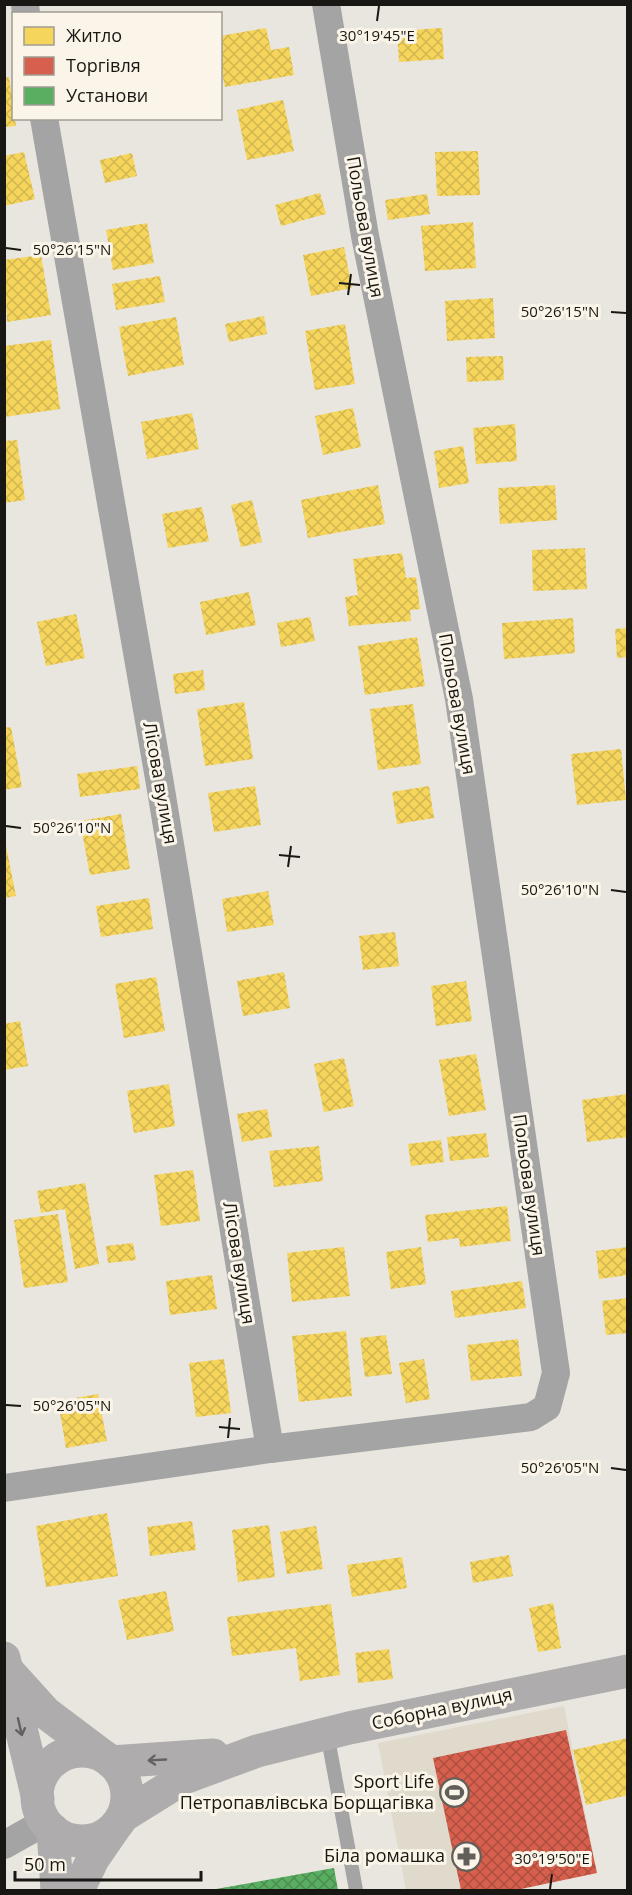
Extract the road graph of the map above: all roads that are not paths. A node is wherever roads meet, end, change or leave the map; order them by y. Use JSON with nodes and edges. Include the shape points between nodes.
{"nodes":[{"id":1,"x":326,"y":4,"type":"edge"},
{"id":2,"x":44,"y":120,"type":"edge"},
{"id":3,"x":270,"y":1449,"type":"junction"},
{"id":4,"x":4,"y":1488,"type":"edge"},
{"id":5,"x":5,"y":1664,"type":"edge"},
{"id":6,"x":627,"y":1671,"type":"edge"},
{"id":7,"x":327,"y":1733,"type":"junction"},
{"id":8,"x":257,"y":1751,"type":"junction"},
{"id":9,"x":107,"y":1759,"type":"junction"},
{"id":10,"x":45,"y":1817,"type":"junction"},
{"id":11,"x":119,"y":1822,"type":"junction"},
{"id":12,"x":4,"y":1845,"type":"edge"},
{"id":13,"x":57,"y":1890,"type":"edge"},
{"id":14,"x":78,"y":1890,"type":"edge"},
{"id":15,"x":356,"y":1890,"type":"edge"}],
"edges":[{"from":1,"to":3,"type":"street","name":"Польова вулиця","via":[[365,236],[459,699],[556,1373],[547,1407],[531,1417]]},
{"from":2,"to":3,"type":"street","name":"Лісова вулиця"},
{"from":3,"to":4,"type":"street"},
{"from":5,"to":9,"type":"main road","via":[[46,1713]]},
{"from":5,"to":10,"type":"main road","one_way":true},
{"from":6,"to":7,"type":"main road","name":"Соборна вулиця"},
{"from":7,"to":8,"type":"main road","name":"Соборна вулиця"},
{"from":7,"to":15,"type":"lane"},
{"from":8,"to":9,"type":"main road","name":"Соборна вулиця","one_way":true},
{"from":8,"to":11,"type":"main road","name":"Соборна вулиця","via":[[184,1778]]},
{"from":9,"to":10,"type":"main road","via":[[76,1752],[52,1763],[39,1786]]},
{"from":9,"to":11,"type":"main road","via":[[125,1781],[127,1799]]},
{"from":10,"to":11,"type":"main road","via":[[64,1837],[91,1841]]},
{"from":10,"to":12,"type":"street"},
{"from":10,"to":13,"type":"main road"},
{"from":11,"to":14,"type":"main road","via":[[93,1859]]}]}
